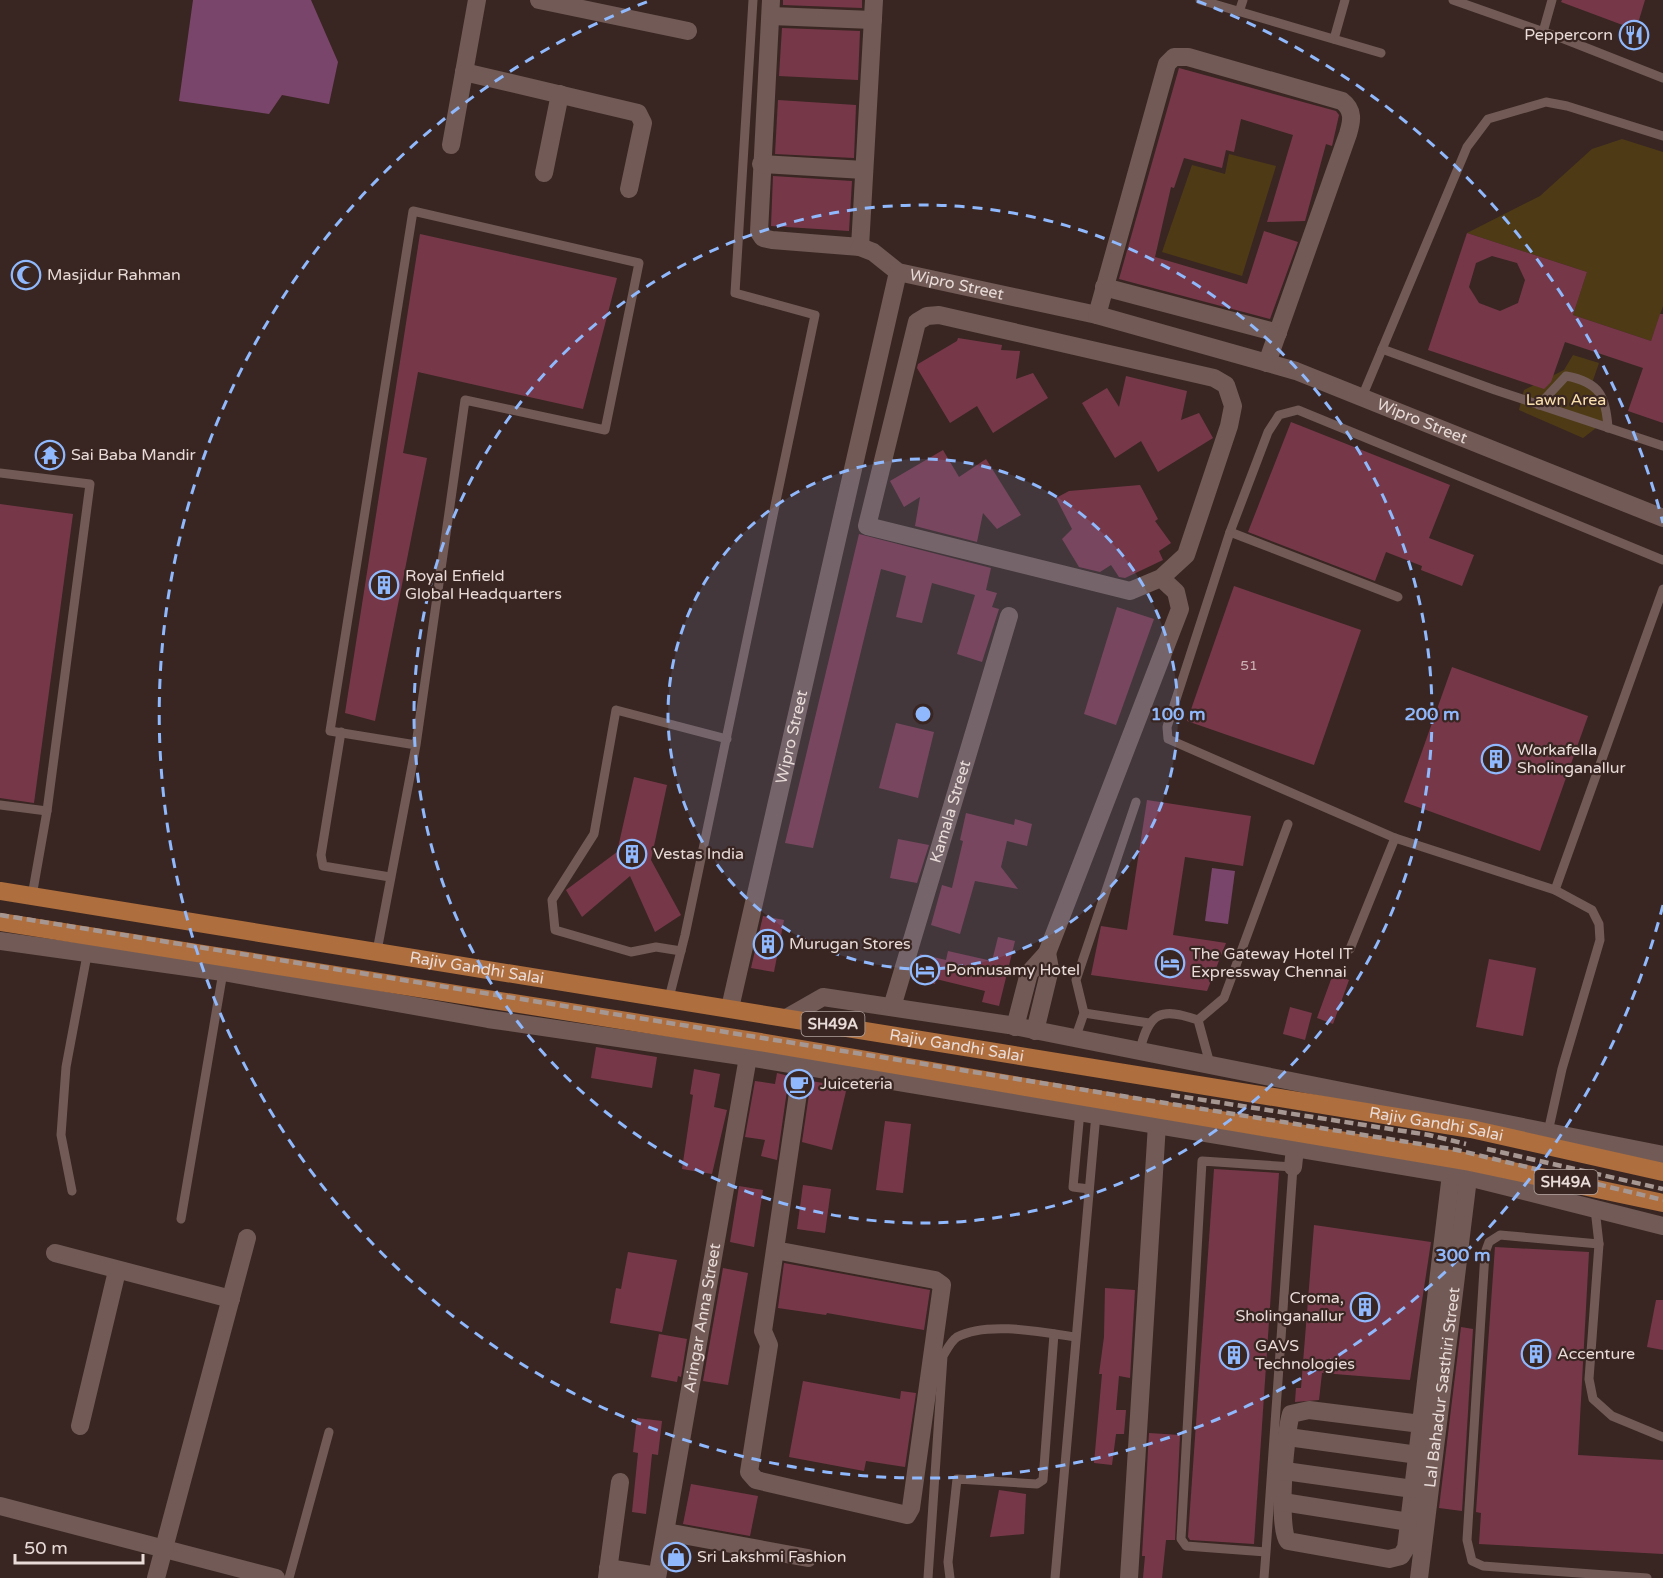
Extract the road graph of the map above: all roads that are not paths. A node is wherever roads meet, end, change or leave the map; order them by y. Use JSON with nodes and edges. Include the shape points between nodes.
{"nodes":[{"id":1,"x":477,"y":0,"type":"edge"},
{"id":2,"x":539,"y":0,"type":"edge"},
{"id":3,"x":753,"y":0,"type":"edge"},
{"id":4,"x":874,"y":0,"type":"edge"},
{"id":5,"x":1200,"y":0,"type":"edge"},
{"id":6,"x":1243,"y":0,"type":"edge"},
{"id":7,"x":1345,"y":0,"type":"edge"},
{"id":8,"x":1453,"y":0,"type":"edge"},
{"id":9,"x":1552,"y":0,"type":"edge"},
{"id":10,"x":771,"y":8,"type":"edge"},
{"id":11,"x":1239,"y":12,"type":"junction"},
{"id":12,"x":873,"y":20,"type":"junction"},
{"id":13,"x":688,"y":31,"type":"dead end"},
{"id":14,"x":1543,"y":32,"type":"junction"},
{"id":15,"x":1334,"y":39,"type":"junction"},
{"id":16,"x":1381,"y":53,"type":"dead end"},
{"id":17,"x":464,"y":72,"type":"junction"},
{"id":18,"x":1663,"y":78,"type":"edge"},
{"id":19,"x":560,"y":94,"type":"junction"},
{"id":20,"x":1663,"y":136,"type":"edge"},
{"id":21,"x":451,"y":145,"type":"dead end"},
{"id":22,"x":761,"y":164,"type":"junction"},
{"id":23,"x":864,"y":171,"type":"junction"},
{"id":24,"x":544,"y":173,"type":"dead end"},
{"id":25,"x":629,"y":189,"type":"dead end"},
{"id":26,"x":860,"y":247,"type":"junction"},
{"id":27,"x":898,"y":272,"type":"junction"},
{"id":28,"x":1104,"y":287,"type":"junction"},
{"id":29,"x":1097,"y":315,"type":"junction"},
{"id":30,"x":1278,"y":333,"type":"junction"},
{"id":31,"x":1383,"y":350,"type":"junction"},
{"id":32,"x":1268,"y":363,"type":"junction"},
{"id":33,"x":1362,"y":397,"type":"junction"},
{"id":34,"x":1539,"y":405,"type":"junction"},
{"id":35,"x":1608,"y":428,"type":"junction"},
{"id":36,"x":1663,"y":446,"type":"edge"},
{"id":37,"x":0,"y":473,"type":"edge"},
{"id":38,"x":1663,"y":518,"type":"edge"},
{"id":39,"x":841,"y":520,"type":"junction"},
{"id":40,"x":867,"y":526,"type":"junction"},
{"id":41,"x":1230,"y":532,"type":"junction"},
{"id":42,"x":1663,"y":560,"type":"edge"},
{"id":43,"x":1161,"y":578,"type":"junction"},
{"id":44,"x":1663,"y":589,"type":"edge"},
{"id":45,"x":1398,"y":597,"type":"dead end"},
{"id":46,"x":1009,"y":616,"type":"dead end"},
{"id":47,"x":341,"y":732,"type":"junction"},
{"id":48,"x":727,"y":739,"type":"junction"},
{"id":49,"x":416,"y":745,"type":"junction"},
{"id":50,"x":1136,"y":802,"type":"dead end"},
{"id":51,"x":0,"y":805,"type":"edge"},
{"id":52,"x":47,"y":811,"type":"junction"},
{"id":53,"x":1288,"y":824,"type":"dead end"},
{"id":54,"x":1395,"y":838,"type":"junction"},
{"id":55,"x":390,"y":877,"type":"junction"},
{"id":56,"x":1555,"y":890,"type":"junction"},
{"id":57,"x":0,"y":891,"type":"edge"},
{"id":58,"x":33,"y":896,"type":"junction"},
{"id":59,"x":0,"y":922,"type":"edge"},
{"id":60,"x":0,"y":940,"type":"edge"},
{"id":61,"x":1350,"y":950,"type":"dead end"},
{"id":62,"x":377,"y":951,"type":"junction"},
{"id":63,"x":681,"y":951,"type":"junction"},
{"id":64,"x":1047,"y":953,"type":"junction"},
{"id":65,"x":87,"y":955,"type":"junction"},
{"id":66,"x":223,"y":972,"type":"junction"},
{"id":67,"x":669,"y":998,"type":"junction"},
{"id":68,"x":892,"y":1007,"type":"junction"},
{"id":69,"x":730,"y":1008,"type":"junction"},
{"id":70,"x":1084,"y":1013,"type":"junction"},
{"id":71,"x":788,"y":1017,"type":"junction"},
{"id":72,"x":1198,"y":1020,"type":"junction"},
{"id":73,"x":1149,"y":1023,"type":"junction"},
{"id":74,"x":1015,"y":1027,"type":"junction"},
{"id":75,"x":1035,"y":1031,"type":"junction"},
{"id":76,"x":1075,"y":1039,"type":"junction"},
{"id":77,"x":1140,"y":1050,"type":"junction"},
{"id":78,"x":748,"y":1057,"type":"junction"},
{"id":79,"x":1210,"y":1064,"type":"junction"},
{"id":80,"x":802,"y":1066,"type":"junction"},
{"id":81,"x":1178,"y":1081,"type":"junction"},
{"id":82,"x":1236,"y":1090,"type":"junction"},
{"id":83,"x":1088,"y":1112,"type":"junction"},
{"id":84,"x":1130,"y":1112,"type":"junction"},
{"id":85,"x":1173,"y":1112,"type":"junction"},
{"id":86,"x":1231,"y":1122,"type":"junction"},
{"id":87,"x":1157,"y":1124,"type":"junction"},
{"id":88,"x":1451,"y":1126,"type":"junction"},
{"id":89,"x":1548,"y":1132,"type":"junction"},
{"id":90,"x":1295,"y":1148,"type":"junction"},
{"id":91,"x":1663,"y":1155,"type":"edge"},
{"id":92,"x":1293,"y":1167,"type":"junction"},
{"id":93,"x":1458,"y":1168,"type":"junction"},
{"id":94,"x":1663,"y":1172,"type":"edge"},
{"id":95,"x":1089,"y":1189,"type":"junction"},
{"id":96,"x":72,"y":1191,"type":"dead end"},
{"id":97,"x":1663,"y":1203,"type":"edge"},
{"id":98,"x":1595,"y":1209,"type":"junction"},
{"id":99,"x":181,"y":1219,"type":"dead end"},
{"id":100,"x":1663,"y":1226,"type":"edge"},
{"id":101,"x":247,"y":1238,"type":"dead end"},
{"id":102,"x":1599,"y":1244,"type":"junction"},
{"id":103,"x":775,"y":1250,"type":"junction"},
{"id":104,"x":55,"y":1253,"type":"dead end"},
{"id":105,"x":117,"y":1271,"type":"junction"},
{"id":106,"x":231,"y":1299,"type":"junction"},
{"id":107,"x":1054,"y":1334,"type":"junction"},
{"id":108,"x":1075,"y":1337,"type":"junction"},
{"id":109,"x":1421,"y":1424,"type":"junction"},
{"id":110,"x":80,"y":1426,"type":"dead end"},
{"id":111,"x":329,"y":1432,"type":"dead end"},
{"id":112,"x":1288,"y":1437,"type":"junction"},
{"id":113,"x":1663,"y":1437,"type":"edge"},
{"id":114,"x":1418,"y":1455,"type":"junction"},
{"id":115,"x":1285,"y":1471,"type":"junction"},
{"id":116,"x":620,"y":1482,"type":"dead end"},
{"id":117,"x":1413,"y":1489,"type":"junction"},
{"id":118,"x":1283,"y":1502,"type":"junction"},
{"id":119,"x":0,"y":1506,"type":"edge"},
{"id":120,"x":1409,"y":1522,"type":"junction"},
{"id":121,"x":666,"y":1532,"type":"junction"},
{"id":122,"x":165,"y":1547,"type":"junction"},
{"id":123,"x":1266,"y":1552,"type":"junction"},
{"id":124,"x":808,"y":1558,"type":"dead end"},
{"id":125,"x":607,"y":1573,"type":"edge"},
{"id":126,"x":657,"y":1577,"type":"edge"},
{"id":127,"x":156,"y":1578,"type":"edge"},
{"id":128,"x":276,"y":1578,"type":"edge"},
{"id":129,"x":289,"y":1578,"type":"edge"},
{"id":130,"x":928,"y":1578,"type":"edge"},
{"id":131,"x":950,"y":1578,"type":"edge"},
{"id":132,"x":1055,"y":1578,"type":"edge"},
{"id":133,"x":1129,"y":1578,"type":"edge"},
{"id":134,"x":1264,"y":1578,"type":"edge"},
{"id":135,"x":1419,"y":1578,"type":"edge"},
{"id":136,"x":1647,"y":1578,"type":"edge"}],
"edges":[{"from":1,"to":17,"type":"street"},
{"from":2,"to":13,"type":"street"},
{"from":3,"to":48,"type":"lane","via":[[735,292],[815,315]]},
{"from":4,"to":12,"type":"street"},
{"from":5,"to":11,"type":"lane"},
{"from":6,"to":11,"type":"lane"},
{"from":7,"to":15,"type":"lane"},
{"from":8,"to":14,"type":"lane"},
{"from":9,"to":14,"type":"lane"},
{"from":10,"to":12,"type":"street"},
{"from":10,"to":22,"type":"street"},
{"from":11,"to":15,"type":"lane"},
{"from":12,"to":23,"type":"street"},
{"from":14,"to":18,"type":"lane"},
{"from":15,"to":16,"type":"lane"},
{"from":17,"to":19,"type":"street"},
{"from":17,"to":21,"type":"street"},
{"from":19,"to":24,"type":"street"},
{"from":19,"to":25,"type":"street","via":[[633,110],[642,116]]},
{"from":20,"to":31,"type":"lane","via":[[1546,102],[1488,119],[1467,147]]},
{"from":22,"to":23,"type":"street"},
{"from":22,"to":26,"type":"street","via":[[759,232],[763,238]]},
{"from":23,"to":26,"type":"street"},
{"from":26,"to":27,"type":"street"},
{"from":27,"to":29,"type":"street","name":"Wipro Street"},
{"from":27,"to":39,"type":"street","name":"Wipro Street"},
{"from":28,"to":29,"type":"street"},
{"from":28,"to":30,"type":"street"},
{"from":28,"to":30,"type":"street","via":[[1167,64],[1174,57],[1188,57],[1342,101],[1350,112],[1348,134]]},
{"from":29,"to":32,"type":"street","name":"Wipro Street"},
{"from":30,"to":32,"type":"street"},
{"from":31,"to":33,"type":"lane"},
{"from":31,"to":34,"type":"lane"},
{"from":32,"to":33,"type":"street","name":"Wipro Street"},
{"from":33,"to":38,"type":"street","name":"Wipro Street"},
{"from":34,"to":35,"type":"lane"},
{"from":34,"to":35,"type":"lane","via":[[1566,376],[1577,378],[1599,391],[1607,405]]},
{"from":35,"to":36,"type":"lane"},
{"from":37,"to":52,"type":"lane","via":[[90,484]]},
{"from":39,"to":40,"type":"street"},
{"from":39,"to":69,"type":"street","name":"Wipro Street"},
{"from":40,"to":43,"type":"street","via":[[1130,591]]},
{"from":40,"to":43,"type":"street","via":[[912,336],[917,322],[939,315],[1214,378],[1226,385],[1233,406],[1186,555]]},
{"from":41,"to":42,"type":"lane","via":[[1268,432],[1279,415],[1298,410]]},
{"from":41,"to":45,"type":"lane"},
{"from":41,"to":54,"type":"lane","via":[[1167,727],[1168,739]]},
{"from":43,"to":64,"type":"street","via":[[1176,592],[1180,609]]},
{"from":44,"to":56,"type":"lane"},
{"from":46,"to":68,"type":"street","name":"Kamala Street"},
{"from":47,"to":49,"type":"lane"},
{"from":47,"to":49,"type":"lane","via":[[330,730],[413,211],[639,263],[604,430],[465,400]]},
{"from":47,"to":55,"type":"lane","via":[[322,866]]},
{"from":48,"to":63,"type":"lane"},
{"from":48,"to":63,"type":"lane","via":[[616,710],[594,834],[552,900],[555,930],[631,952],[656,947]]},
{"from":49,"to":55,"type":"lane"},
{"from":50,"to":70,"type":"lane","via":[[1076,980]]},
{"from":51,"to":52,"type":"lane"},
{"from":52,"to":58,"type":"lane"},
{"from":53,"to":72,"type":"lane","via":[[1224,998]]},
{"from":54,"to":56,"type":"lane"},
{"from":54,"to":61,"type":"lane"},
{"from":55,"to":62,"type":"lane"},
{"from":56,"to":89,"type":"lane","via":[[1592,910],[1599,924],[1600,940]]},
{"from":57,"to":58,"type":"main road","name":"Rajiv Gandhi Salai","number":"SH49A"},
{"from":58,"to":62,"type":"main road","name":"Rajiv Gandhi Salai","number":"SH49A"},
{"from":59,"to":84,"type":"main road","name":"Rajiv Gandhi Salai","number":"SH49A","via":[[748,1040]]},
{"from":60,"to":65,"type":"street"},
{"from":62,"to":67,"type":"main road","name":"Rajiv Gandhi Salai","number":"SH49A"},
{"from":63,"to":67,"type":"lane"},
{"from":64,"to":74,"type":"street","via":[[1029,973]]},
{"from":64,"to":75,"type":"street","via":[[1050,969]]},
{"from":65,"to":66,"type":"street"},
{"from":65,"to":96,"type":"lane","via":[[66,1067],[61,1135]]},
{"from":66,"to":78,"type":"street","via":[[488,1019]]},
{"from":66,"to":99,"type":"lane"},
{"from":67,"to":69,"type":"main road","name":"Rajiv Gandhi Salai","number":"SH49A"},
{"from":68,"to":71,"type":"street","via":[[822,997]]},
{"from":68,"to":74,"type":"street"},
{"from":69,"to":71,"type":"main road","name":"Rajiv Gandhi Salai","number":"SH49A"},
{"from":70,"to":73,"type":"lane"},
{"from":70,"to":76,"type":"lane"},
{"from":71,"to":81,"type":"main road","name":"Rajiv Gandhi Salai","number":"SH49A"},
{"from":72,"to":73,"type":"lane","via":[[1163,1013]]},
{"from":72,"to":79,"type":"lane"},
{"from":73,"to":77,"type":"lane"},
{"from":74,"to":75,"type":"street"},
{"from":75,"to":76,"type":"street"},
{"from":76,"to":77,"type":"street"},
{"from":77,"to":79,"type":"street"},
{"from":78,"to":80,"type":"street"},
{"from":78,"to":121,"type":"street","name":"Aringar Anna Street"},
{"from":79,"to":89,"type":"street"},
{"from":80,"to":83,"type":"street"},
{"from":80,"to":103,"type":"street"},
{"from":81,"to":82,"type":"main road","name":"Rajiv Gandhi Salai","number":"SH49A"},
{"from":81,"to":85,"type":"main road","via":[[1185,1089],[1186,1101]]},
{"from":82,"to":86,"type":"main road","via":[[1224,1098],[1223,1108]]},
{"from":82,"to":88,"type":"main road","name":"Rajiv Gandhi Salai","number":"SH49A"},
{"from":83,"to":84,"type":"street"},
{"from":83,"to":95,"type":"lane"},
{"from":83,"to":95,"type":"lane","via":[[1073,1187]]},
{"from":84,"to":85,"type":"main road","name":"Rajiv Gandhi Salai","number":"SH49A"},
{"from":84,"to":87,"type":"street"},
{"from":85,"to":86,"type":"main road","name":"Rajiv Gandhi Salai","number":"SH49A"},
{"from":86,"to":93,"type":"main road","name":"Rajiv Gandhi Salai","number":"SH49A"},
{"from":87,"to":90,"type":"street"},
{"from":87,"to":133,"type":"street"},
{"from":88,"to":93,"type":"main road"},
{"from":88,"to":94,"type":"main road","name":"Rajiv Gandhi Salai","number":"SH49A"},
{"from":89,"to":91,"type":"street"},
{"from":90,"to":92,"type":"street"},
{"from":90,"to":93,"type":"street"},
{"from":92,"to":123,"type":"lane"},
{"from":92,"to":123,"type":"lane","via":[[1202,1161],[1181,1539],[1186,1546]]},
{"from":93,"to":97,"type":"main road","name":"Rajiv Gandhi Salai","number":"SH49A"},
{"from":93,"to":98,"type":"street"},
{"from":93,"to":109,"type":"street"},
{"from":93,"to":135,"type":"street","name":"Lal Bahadur Sasthiri Street"},
{"from":95,"to":108,"type":"lane"},
{"from":98,"to":100,"type":"street"},
{"from":98,"to":102,"type":"lane"},
{"from":101,"to":106,"type":"street"},
{"from":102,"to":113,"type":"lane","via":[[1589,1379],[1593,1399],[1612,1416]]},
{"from":102,"to":136,"type":"lane","via":[[1500,1235],[1489,1242],[1485,1253],[1467,1540],[1472,1561],[1483,1566]]},
{"from":103,"to":103,"type":"street","via":[[763,1331],[769,1345],[749,1467],[751,1478],[906,1515],[911,1508],[942,1285],[935,1280]]},
{"from":104,"to":105,"type":"street"},
{"from":105,"to":106,"type":"street"},
{"from":105,"to":110,"type":"street"},
{"from":106,"to":122,"type":"street"},
{"from":107,"to":108,"type":"lane"},
{"from":107,"to":130,"type":"lane","via":[[1022,1330],[974,1332],[954,1338],[943,1356]]},
{"from":107,"to":131,"type":"lane","via":[[1043,1480],[1037,1484],[957,1479],[948,1562]]},
{"from":108,"to":132,"type":"lane"},
{"from":109,"to":112,"type":"street","via":[[1309,1410],[1291,1414]]},
{"from":109,"to":114,"type":"street"},
{"from":111,"to":129,"type":"lane"},
{"from":112,"to":114,"type":"street"},
{"from":112,"to":115,"type":"street"},
{"from":114,"to":117,"type":"street"},
{"from":115,"to":117,"type":"street"},
{"from":115,"to":118,"type":"street"},
{"from":116,"to":125,"type":"street"},
{"from":117,"to":120,"type":"street"},
{"from":118,"to":120,"type":"street"},
{"from":118,"to":120,"type":"street","via":[[1284,1536],[1288,1540],[1389,1559],[1401,1556],[1406,1548]]},
{"from":119,"to":122,"type":"street"},
{"from":121,"to":124,"type":"street"},
{"from":121,"to":126,"type":"street","name":"Aringar Anna Street"},
{"from":122,"to":127,"type":"street"},
{"from":122,"to":128,"type":"street"},
{"from":123,"to":134,"type":"lane"},
{"from":125,"to":126,"type":"street"}]}
